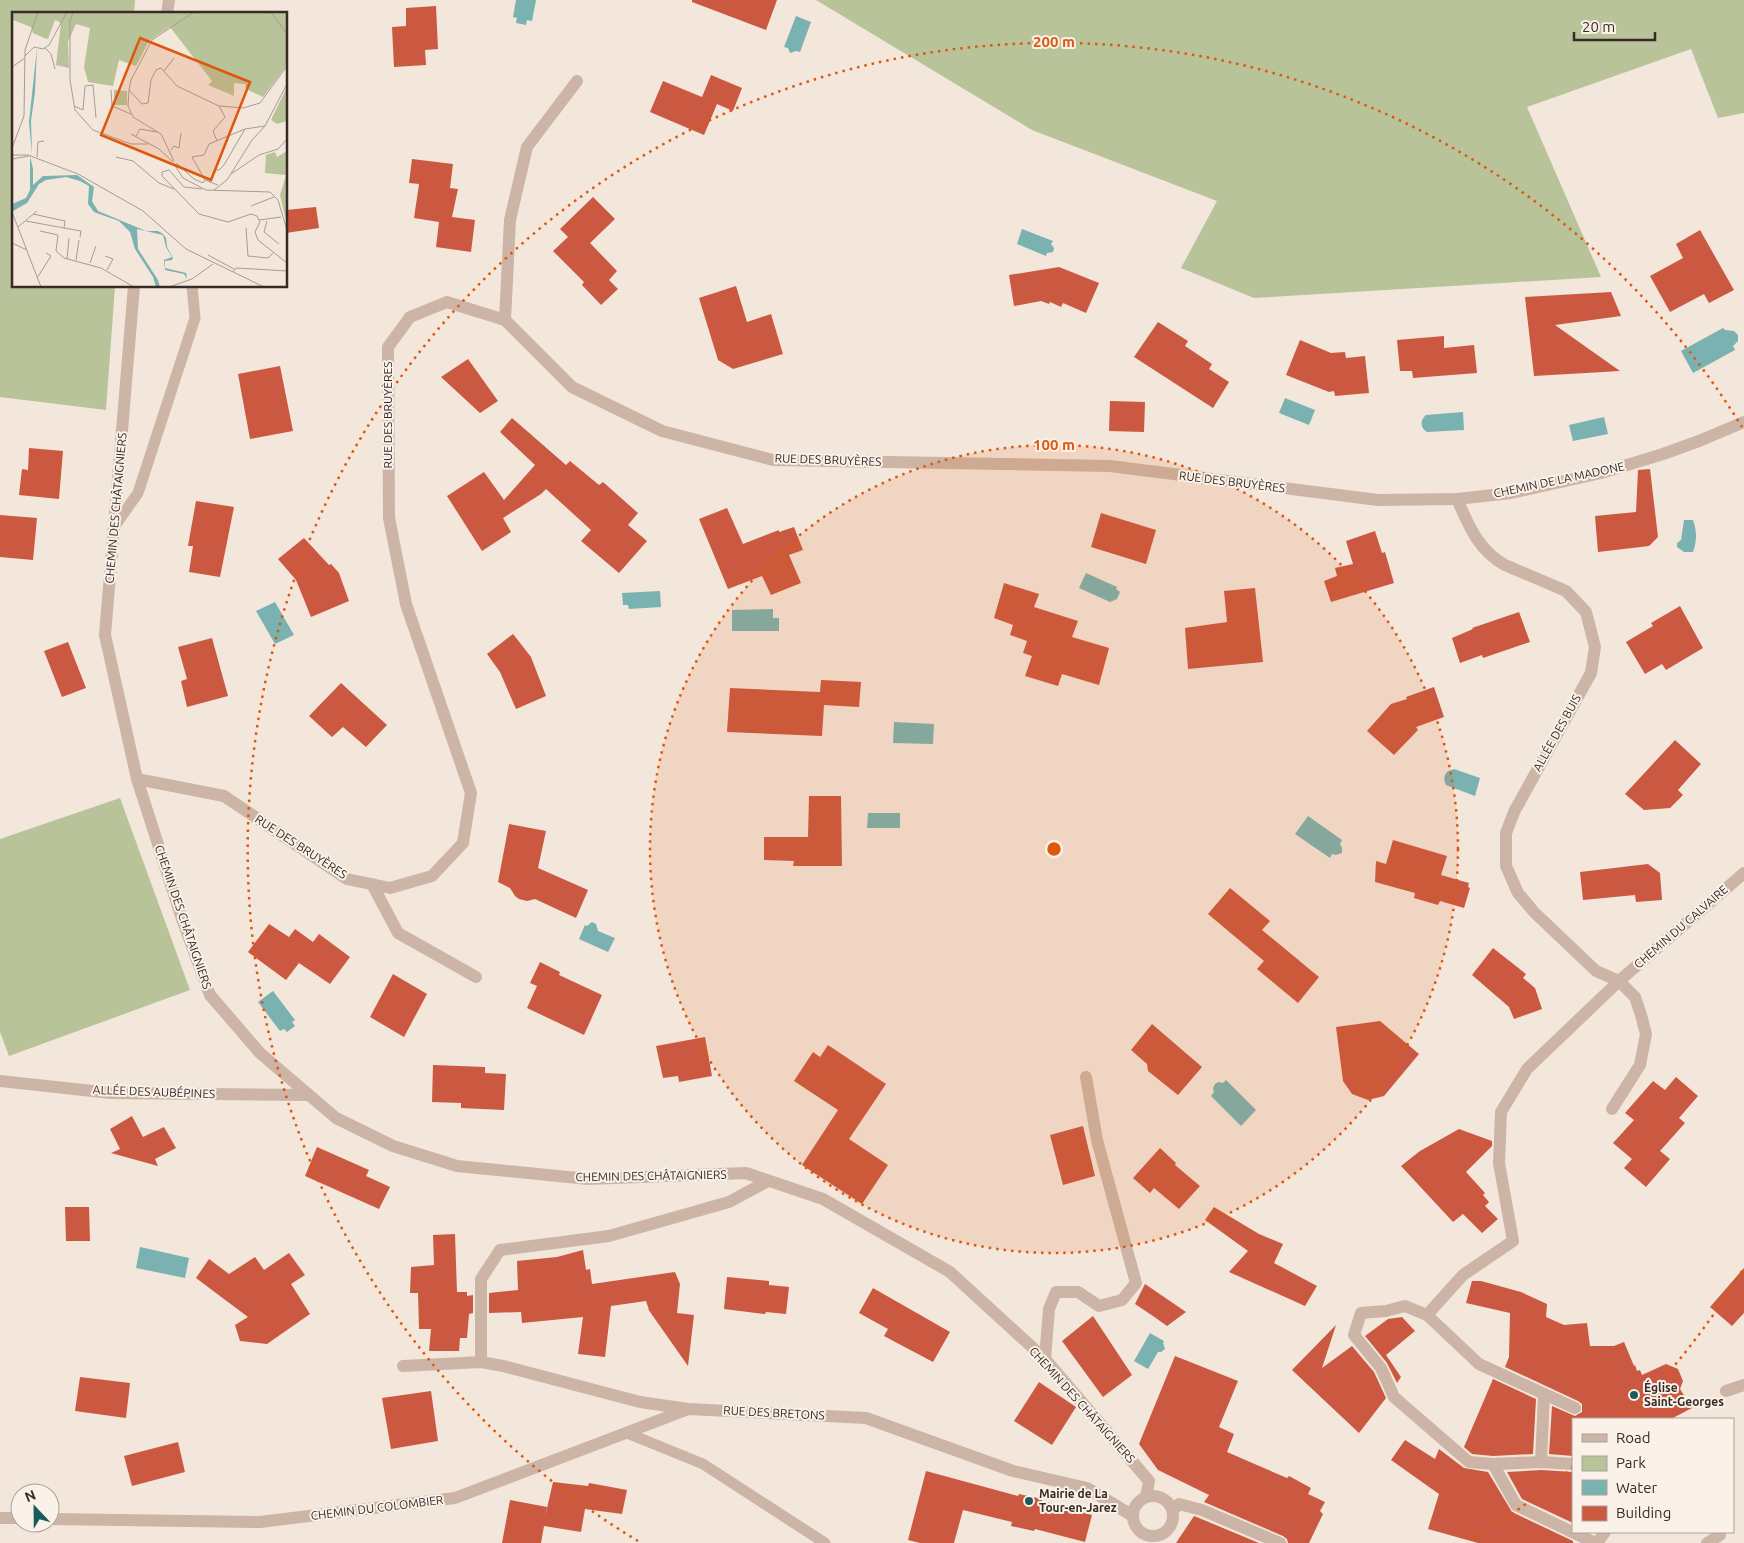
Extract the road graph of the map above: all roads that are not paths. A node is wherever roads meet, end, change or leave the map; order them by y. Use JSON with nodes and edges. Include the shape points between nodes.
{"nodes":[{"id":1,"x":577,"y":81,"type":"dead end"},
{"id":2,"x":134,"y":288,"type":"edge"},
{"id":3,"x":192,"y":288,"type":"edge"},
{"id":4,"x":505,"y":320,"type":"junction"},
{"id":5,"x":1744,"y":422,"type":"edge"},
{"id":6,"x":1457,"y":499,"type":"junction"},
{"id":7,"x":114,"y":527,"type":"junction"},
{"id":8,"x":137,"y":779,"type":"junction"},
{"id":9,"x":1744,"y":873,"type":"edge"},
{"id":10,"x":372,"y":884,"type":"junction"},
{"id":11,"x":476,"y":977,"type":"dead end"},
{"id":12,"x":1619,"y":981,"type":"junction"},
{"id":13,"x":1086,"y":1077,"type":"dead end"},
{"id":14,"x":0,"y":1081,"type":"edge"},
{"id":15,"x":309,"y":1095,"type":"junction"},
{"id":16,"x":1612,"y":1109,"type":"dead end"},
{"id":17,"x":768,"y":1181,"type":"junction"},
{"id":18,"x":1427,"y":1315,"type":"junction"},
{"id":19,"x":1045,"y":1359,"type":"junction"},
{"id":20,"x":481,"y":1362,"type":"junction"},
{"id":21,"x":403,"y":1366,"type":"dead end"},
{"id":22,"x":1744,"y":1384,"type":"edge"},
{"id":23,"x":1726,"y":1391,"type":"dead end"},
{"id":24,"x":1544,"y":1395,"type":"junction"},
{"id":25,"x":1574,"y":1408,"type":"dead end"},
{"id":26,"x":688,"y":1409,"type":"junction"},
{"id":27,"x":627,"y":1433,"type":"junction"},
{"id":28,"x":1540,"y":1462,"type":"junction"},
{"id":29,"x":1493,"y":1464,"type":"junction"},
{"id":30,"x":1572,"y":1464,"type":"edge"},
{"id":31,"x":1146,"y":1497,"type":"junction"},
{"id":32,"x":1173,"y":1510,"type":"junction"},
{"id":33,"x":1132,"y":1516,"type":"junction"},
{"id":34,"x":60,"y":1519,"type":"edge"},
{"id":35,"x":1572,"y":1532,"type":"edge"},
{"id":36,"x":1575,"y":1533,"type":"edge"},
{"id":37,"x":1604,"y":1533,"type":"edge"},
{"id":38,"x":1720,"y":1533,"type":"edge"},
{"id":39,"x":1162,"y":1540,"type":"edge"},
{"id":40,"x":825,"y":1543,"type":"edge"},
{"id":41,"x":1280,"y":1543,"type":"edge"},
{"id":42,"x":1596,"y":1543,"type":"edge"},
{"id":43,"x":1707,"y":1543,"type":"edge"}],
"edges":[{"from":1,"to":4,"type":"street","via":[[527,147],[510,220]]},
{"from":2,"to":7,"type":"street","name":"CHEMIN DES CHÂTAIGNIERS"},
{"from":3,"to":7,"type":"lane","via":[[195,318],[138,493]]},
{"from":4,"to":6,"type":"street","name":"RUE DES BRUYÈRES","via":[[572,386],[662,431],[773,460],[1110,466],[1378,500]]},
{"from":4,"to":10,"type":"street","name":"RUE DES BRUYÈRES","via":[[447,302],[410,317],[388,347],[389,518],[406,604],[471,793],[462,844],[432,876],[390,888]]},
{"from":5,"to":6,"type":"street","name":"CHEMIN DE LA MADONE","via":[[1681,448],[1602,473],[1511,493]]},
{"from":6,"to":12,"type":"street","name":"ALLÉE DES BUIS","via":[[1472,534],[1484,550],[1505,565],[1566,591],[1586,612],[1595,647],[1591,672],[1514,812],[1506,833],[1506,866],[1518,893],[1534,912],[1596,971]]},
{"from":7,"to":8,"type":"street","name":"CHEMIN DES CHÂTAIGNIERS","via":[[105,634]]},
{"from":8,"to":10,"type":"street","name":"RUE DES BRUYÈRES","via":[[224,796],[347,879]]},
{"from":8,"to":15,"type":"street","name":"CHEMIN DES CHÂTAIGNIERS","via":[[210,995],[260,1054]]},
{"from":9,"to":12,"type":"street","name":"CHEMIN DU CALVAIRE"},
{"from":10,"to":11,"type":"street","via":[[398,933]]},
{"from":12,"to":16,"type":"street","via":[[1636,997],[1646,1034],[1640,1065]]},
{"from":12,"to":18,"type":"street","name":"CHEMIN DU CALVAIRE","via":[[1527,1069],[1501,1112],[1499,1163],[1513,1241],[1463,1275]]},
{"from":13,"to":19,"type":"street","via":[[1097,1140],[1136,1283],[1122,1300],[1099,1306],[1078,1292],[1056,1292],[1049,1309]]},
{"from":14,"to":15,"type":"street","name":"ALLÉE DES AUBÉPINES","via":[[111,1093]]},
{"from":15,"to":17,"type":"street","name":"CHEMIN DES CHÂTAIGNIERS","via":[[336,1118],[393,1146],[457,1166],[588,1179],[746,1173]]},
{"from":17,"to":19,"type":"street","name":"CHEMIN DES CHÂTAIGNIERS","via":[[823,1199],[950,1272]]},
{"from":17,"to":20,"type":"street","via":[[729,1202],[609,1236],[500,1250],[481,1279]]},
{"from":18,"to":24,"type":"street","via":[[1479,1364]]},
{"from":18,"to":29,"type":"street","via":[[1405,1306],[1361,1313],[1354,1335],[1381,1368],[1394,1397],[1468,1462]]},
{"from":19,"to":31,"type":"street","name":"CHEMIN DES CHÂTAIGNIERS","via":[[1149,1481]]},
{"from":20,"to":21,"type":"street","name":"RUE DES BRETONS"},
{"from":20,"to":26,"type":"street","name":"RUE DES BRETONS","via":[[640,1402]]},
{"from":22,"to":23,"type":"street"},
{"from":24,"to":25,"type":"street"},
{"from":24,"to":28,"type":"street"},
{"from":26,"to":27,"type":"street","name":"CHEMIN DU COLOMBIER"},
{"from":26,"to":33,"type":"street","name":"RUE DES BRETONS","via":[[866,1418],[1014,1471],[1087,1488]]},
{"from":27,"to":34,"type":"street","name":"CHEMIN DU COLOMBIER","via":[[455,1498],[260,1522]]},
{"from":27,"to":40,"type":"lane","via":[[704,1464]]},
{"from":28,"to":29,"type":"street"},
{"from":28,"to":30,"type":"street"},
{"from":29,"to":35,"type":"street","via":[[1516,1505]]},
{"from":31,"to":32,"type":"street","via":[[1157,1496],[1167,1501]]},
{"from":31,"to":33,"type":"street","via":[[1136,1505]]},
{"from":32,"to":39,"type":"street","via":[[1172,1527]]},
{"from":32,"to":41,"type":"street","via":[[1179,1504],[1202,1510]]},
{"from":33,"to":39,"type":"street","via":[[1136,1528],[1146,1536]]},
{"from":36,"to":42,"type":"street"},
{"from":37,"to":42,"type":"street"},
{"from":38,"to":43,"type":"street"}]}
